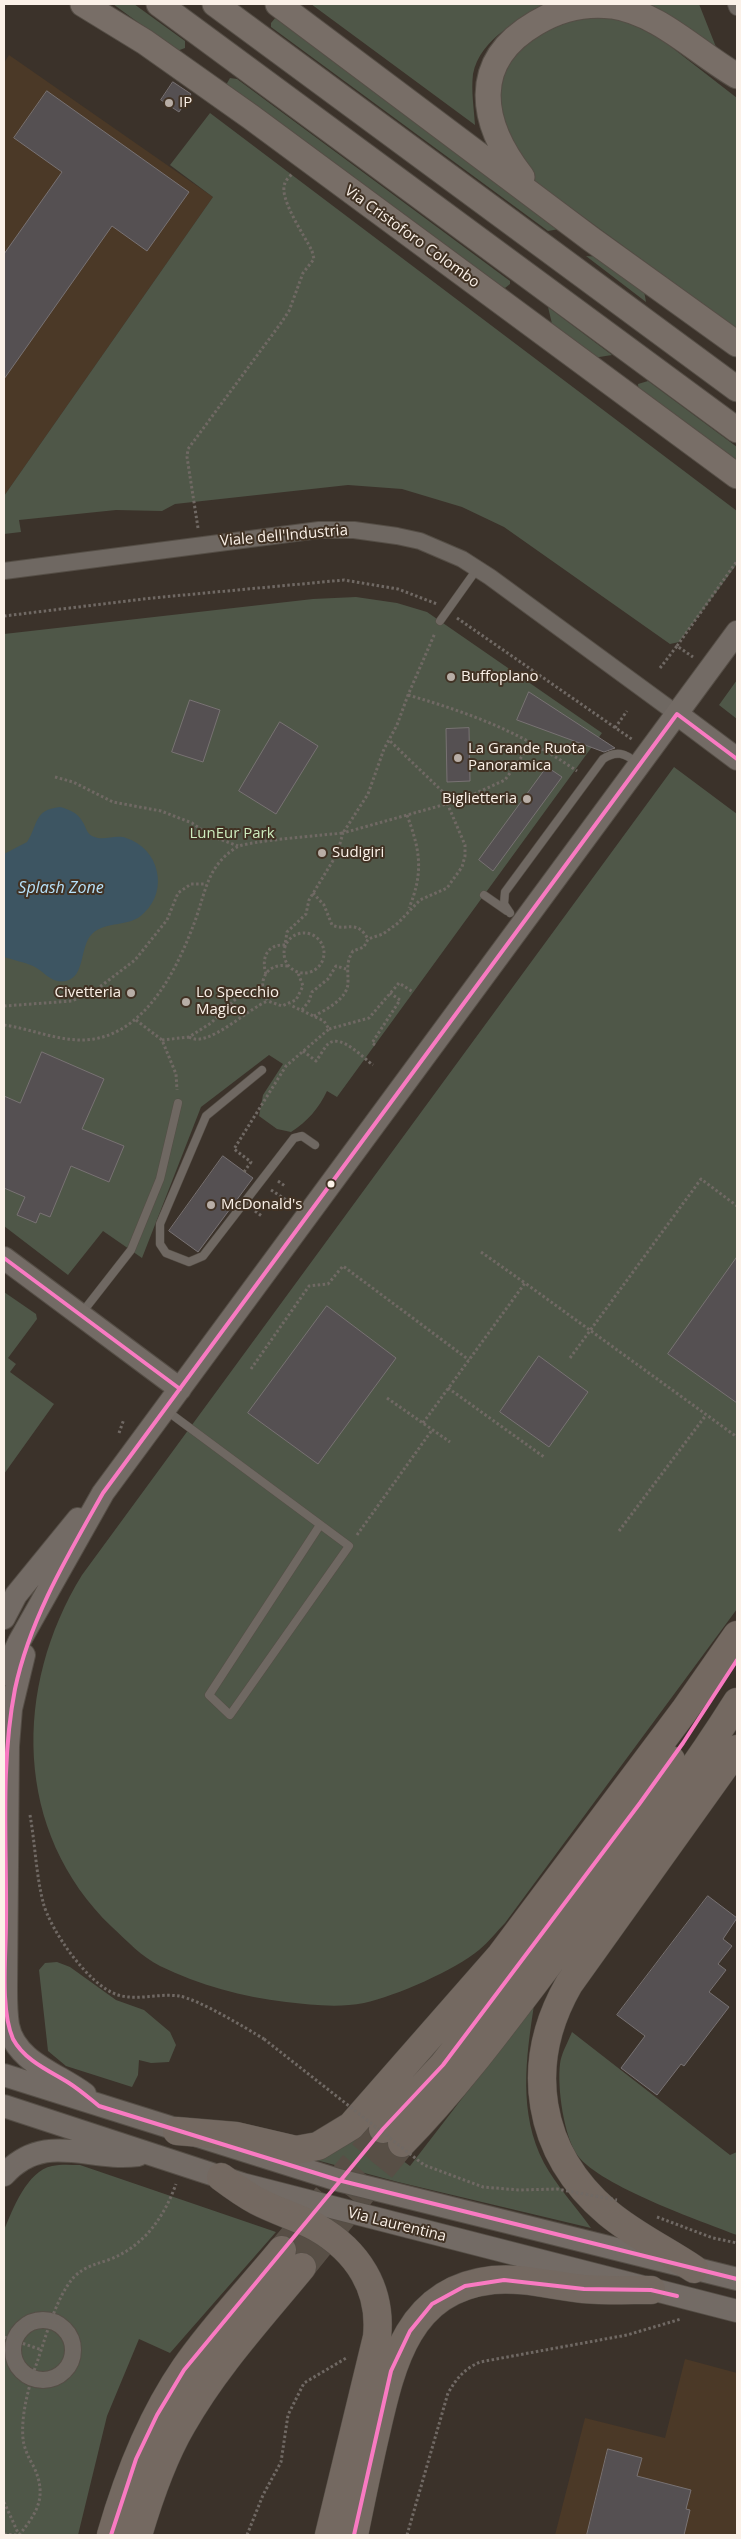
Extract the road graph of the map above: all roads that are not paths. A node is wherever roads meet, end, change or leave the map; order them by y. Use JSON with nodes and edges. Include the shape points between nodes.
{"nodes":[{"id":1,"x":83,"y":4,"type":"edge"},
{"id":2,"x":160,"y":4,"type":"edge"},
{"id":3,"x":215,"y":4,"type":"edge"},
{"id":4,"x":249,"y":4,"type":"edge"},
{"id":5,"x":278,"y":4,"type":"edge"},
{"id":6,"x":248,"y":28,"type":"junction"},
{"id":7,"x":737,"y":76,"type":"edge"},
{"id":8,"x":543,"y":202,"type":"junction"},
{"id":9,"x":592,"y":240,"type":"junction"},
{"id":10,"x":547,"y":250,"type":"junction"},
{"id":11,"x":528,"y":276,"type":"junction"},
{"id":12,"x":664,"y":289,"type":"junction"},
{"id":13,"x":535,"y":327,"type":"junction"},
{"id":14,"x":667,"y":336,"type":"junction"},
{"id":15,"x":737,"y":344,"type":"edge"},
{"id":16,"x":649,"y":364,"type":"junction"},
{"id":17,"x":603,"y":377,"type":"junction"},
{"id":18,"x":737,"y":389,"type":"edge"},
{"id":19,"x":737,"y":430,"type":"edge"},
{"id":20,"x":737,"y":476,"type":"edge"},
{"id":21,"x":477,"y":569,"type":"junction"},
{"id":22,"x":4,"y":571,"type":"edge"},
{"id":23,"x":440,"y":621,"type":"road end"},
{"id":24,"x":737,"y":632,"type":"edge"},
{"id":25,"x":677,"y":714,"type":"junction"},
{"id":26,"x":737,"y":759,"type":"edge"},
{"id":27,"x":638,"y":764,"type":"junction"},
{"id":28,"x":484,"y":895,"type":"dead end"},
{"id":29,"x":516,"y":918,"type":"junction"},
{"id":30,"x":262,"y":1070,"type":"dead end"},
{"id":31,"x":178,"y":1103,"type":"road end"},
{"id":32,"x":315,"y":1144,"type":"dead end"},
{"id":33,"x":4,"y":1258,"type":"edge"},
{"id":34,"x":81,"y":1315,"type":"junction"},
{"id":35,"x":180,"y":1389,"type":"junction"},
{"id":36,"x":165,"y":1409,"type":"junction"},
{"id":37,"x":103,"y":1493,"type":"junction"},
{"id":38,"x":320,"y":1525,"type":"junction"},
{"id":39,"x":45,"y":1598,"type":"junction"},
{"id":40,"x":10,"y":1603,"type":"edge"},
{"id":41,"x":4,"y":1618,"type":"edge"},
{"id":42,"x":737,"y":1635,"type":"edge"},
{"id":43,"x":737,"y":1660,"type":"edge"},
{"id":44,"x":4,"y":1674,"type":"edge"},
{"id":45,"x":737,"y":1702,"type":"edge"},
{"id":46,"x":737,"y":1749,"type":"edge"},
{"id":47,"x":4,"y":2075,"type":"edge"},
{"id":48,"x":4,"y":2106,"type":"edge"},
{"id":49,"x":99,"y":2106,"type":"junction"},
{"id":50,"x":177,"y":2131,"type":"junction"},
{"id":51,"x":151,"y":2154,"type":"junction"},
{"id":52,"x":4,"y":2175,"type":"edge"},
{"id":53,"x":221,"y":2177,"type":"junction"},
{"id":54,"x":694,"y":2269,"type":"junction"},
{"id":55,"x":737,"y":2280,"type":"edge"},
{"id":56,"x":651,"y":2290,"type":"junction"},
{"id":57,"x":737,"y":2311,"type":"edge"},
{"id":58,"x":9,"y":2339,"type":"edge"},
{"id":59,"x":111,"y":2535,"type":"edge"},
{"id":60,"x":138,"y":2535,"type":"edge"},
{"id":61,"x":329,"y":2535,"type":"edge"},
{"id":62,"x":354,"y":2535,"type":"edge"}],
"edges":[{"from":1,"to":13,"type":"main road","name":"Via Cristoforo Colombo","via":[[178,65]]},
{"from":2,"to":11,"type":"main road"},
{"from":3,"to":6,"type":"main road"},
{"from":4,"to":6,"type":"main road"},
{"from":5,"to":8,"type":"main road"},
{"from":6,"to":10,"type":"main road"},
{"from":7,"to":8,"type":"main road","via":[[652,20],[623,8],[598,5],[568,10],[520,32],[498,58],[490,84],[488,107],[501,148]]},
{"from":8,"to":9,"type":"main road"},
{"from":9,"to":10,"type":"main road"},
{"from":9,"to":12,"type":"main road"},
{"from":10,"to":14,"type":"main road"},
{"from":11,"to":13,"type":"main road"},
{"from":11,"to":16,"type":"main road"},
{"from":12,"to":14,"type":"main road"},
{"from":12,"to":15,"type":"main road"},
{"from":13,"to":17,"type":"main road","name":"Via Cristoforo Colombo"},
{"from":14,"to":18,"type":"main road"},
{"from":16,"to":17,"type":"main road"},
{"from":16,"to":19,"type":"main road"},
{"from":17,"to":20,"type":"main road","name":"Via Cristoforo Colombo"},
{"from":21,"to":22,"type":"street","name":"Viale dell'Industria","via":[[420,541],[354,530],[318,530]]},
{"from":21,"to":23,"type":"lane"},
{"from":21,"to":25,"type":"street","name":"Viale dell'Industria"},
{"from":24,"to":25,"type":"main road"},
{"from":25,"to":26,"type":"main road","name":"Viale dell'Industria"},
{"from":25,"to":27,"type":"main road"},
{"from":27,"to":29,"type":"main road"},
{"from":27,"to":29,"type":"lane","via":[[623,754],[603,759],[505,892],[504,904]]},
{"from":28,"to":29,"type":"lane"},
{"from":29,"to":35,"type":"main road"},
{"from":30,"to":32,"type":"lane","via":[[206,1116],[160,1224],[160,1244],[166,1253],[190,1262],[204,1256],[294,1138],[302,1136]]},
{"from":31,"to":34,"type":"lane","via":[[160,1179],[131,1250]]},
{"from":33,"to":34,"type":"main road"},
{"from":34,"to":35,"type":"main road"},
{"from":35,"to":36,"type":"main road"},
{"from":36,"to":37,"type":"main road"},
{"from":36,"to":38,"type":"lane"},
{"from":37,"to":39,"type":"main road"},
{"from":37,"to":40,"type":"main road","via":[[61,1538]]},
{"from":38,"to":38,"type":"lane","via":[[208,1695],[230,1715],[349,1546]]},
{"from":39,"to":44,"type":"main road"},
{"from":39,"to":49,"type":"main road","via":[[20,1667],[10,1721],[6,1781],[8,2025],[15,2042],[29,2058]]},
{"from":40,"to":41,"type":"main road"},
{"from":42,"to":50,"type":"highway","via":[[684,1711],[496,1961],[351,2126],[318,2146],[296,2150],[236,2136]]},
{"from":43,"to":45,"type":"highway","via":[[678,1750],[392,2136],[463,2077],[691,1772]]},
{"from":46,"to":54,"type":"highway","via":[[569,1984],[551,2020],[542,2061],[547,2115],[559,2149],[576,2178],[609,2213]]},
{"from":47,"to":49,"type":"main road","name":"Via Laurentina"},
{"from":48,"to":51,"type":"main road","name":"Via Laurentina"},
{"from":49,"to":50,"type":"main road","name":"Via Laurentina"},
{"from":50,"to":54,"type":"main road","name":"Via Laurentina","via":[[338,2180]]},
{"from":51,"to":52,"type":"main road","via":[[123,2157],[54,2149],[23,2160]]},
{"from":51,"to":53,"type":"main road","name":"Via Laurentina"},
{"from":53,"to":56,"type":"main road","name":"Via Laurentina"},
{"from":53,"to":61,"type":"highway","via":[[256,2200],[315,2227],[349,2251],[365,2273],[376,2298],[375,2347]]},
{"from":54,"to":55,"type":"main road","name":"Via Laurentina"},
{"from":56,"to":57,"type":"main road","name":"Via Laurentina"},
{"from":56,"to":62,"type":"highway","via":[[584,2289],[504,2280],[465,2286],[432,2304],[410,2331],[391,2371]]},
{"from":58,"to":58,"type":"street","via":[[26,2325],[40,2320],[52,2322],[69,2335],[72,2358],[68,2368],[58,2376],[47,2380],[32,2378],[16,2364]]},
{"from":59,"to":60,"type":"highway","via":[[136,2460],[174,2386],[193,2357],[292,2259],[195,2403],[163,2464]]}]}
